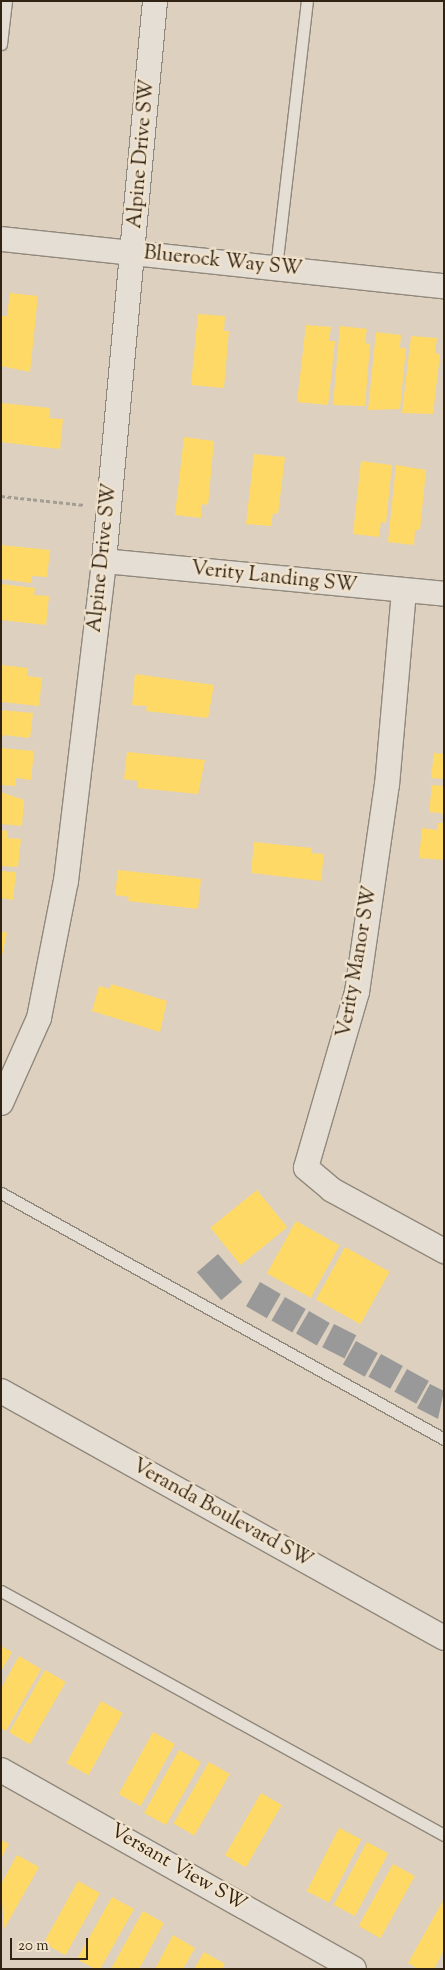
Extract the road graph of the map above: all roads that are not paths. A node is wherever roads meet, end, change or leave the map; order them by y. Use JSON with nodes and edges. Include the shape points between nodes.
{"nodes":[{"id":1,"x":6,"y":1,"type":"edge"},
{"id":2,"x":154,"y":1,"type":"edge"},
{"id":3,"x":307,"y":1,"type":"edge"},
{"id":4,"x":1,"y":44,"type":"edge"},
{"id":5,"x":1,"y":239,"type":"edge"},
{"id":6,"x":133,"y":252,"type":"junction"},
{"id":7,"x":276,"y":268,"type":"junction"},
{"id":8,"x":444,"y":286,"type":"edge"},
{"id":9,"x":104,"y":560,"type":"junction"},
{"id":10,"x":404,"y":591,"type":"junction"},
{"id":11,"x":444,"y":594,"type":"edge"},
{"id":12,"x":1,"y":1103,"type":"edge"},
{"id":13,"x":1,"y":1193,"type":"edge"},
{"id":14,"x":444,"y":1251,"type":"edge"},
{"id":15,"x":1,"y":1391,"type":"edge"},
{"id":16,"x":444,"y":1439,"type":"edge"},
{"id":17,"x":1,"y":1591,"type":"edge"},
{"id":18,"x":444,"y":1638,"type":"edge"},
{"id":19,"x":1,"y":1770,"type":"edge"},
{"id":20,"x":444,"y":1835,"type":"edge"},
{"id":21,"x":354,"y":1969,"type":"edge"}],
"edges":[{"from":1,"to":4,"type":"lane"},
{"from":2,"to":6,"type":"street","name":"Alpine Drive SW"},
{"from":3,"to":7,"type":"lane"},
{"from":5,"to":6,"type":"street","name":"Bluerock Way SW"},
{"from":6,"to":7,"type":"street","name":"Bluerock Way SW"},
{"from":6,"to":9,"type":"street","name":"Alpine Drive SW"},
{"from":7,"to":8,"type":"street","name":"Bluerock Way SW"},
{"from":9,"to":10,"type":"street","name":"Verity Landing SW"},
{"from":9,"to":12,"type":"street","name":"Alpine Drive SW","via":[[52,964],[39,1018]]},
{"from":10,"to":11,"type":"street","name":"Verity Landing SW"},
{"from":10,"to":14,"type":"street","name":"Verity Manor SW","via":[[388,784],[357,992],[306,1168],[332,1190]]},
{"from":13,"to":16,"type":"lane"},
{"from":15,"to":18,"type":"street","name":"Veranda Boulevard SW"},
{"from":17,"to":20,"type":"lane"},
{"from":19,"to":21,"type":"street","name":"Versant View SW"}]}
